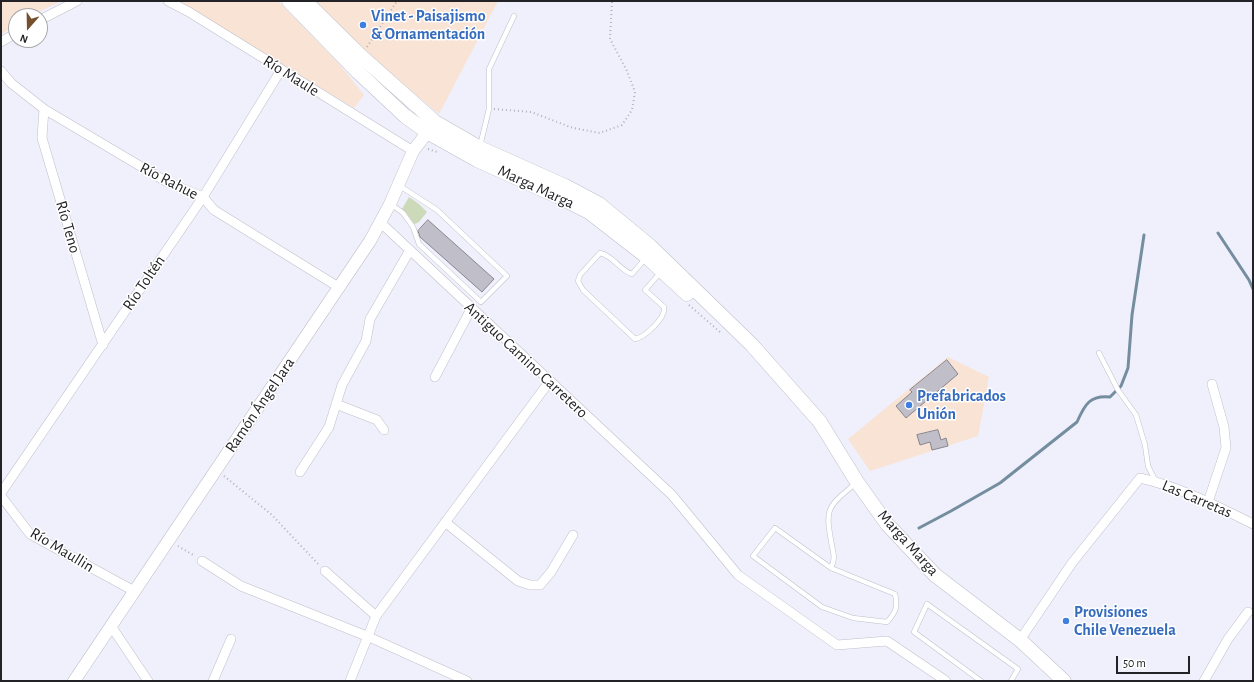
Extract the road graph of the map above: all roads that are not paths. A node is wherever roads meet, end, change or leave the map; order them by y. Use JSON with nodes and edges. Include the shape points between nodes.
{"nodes":[{"id":1,"x":77,"y":1,"type":"edge"},
{"id":2,"x":168,"y":1,"type":"edge"},
{"id":3,"x":289,"y":1,"type":"edge"},
{"id":4,"x":305,"y":1,"type":"edge"},
{"id":5,"x":48,"y":16,"type":"edge"},
{"id":6,"x":514,"y":16,"type":"dead end"},
{"id":7,"x":281,"y":70,"type":"junction"},
{"id":8,"x":1,"y":71,"type":"edge"},
{"id":9,"x":44,"y":109,"type":"junction"},
{"id":10,"x":431,"y":127,"type":"junction"},
{"id":11,"x":416,"y":147,"type":"junction"},
{"id":12,"x":480,"y":148,"type":"junction"},
{"id":13,"x":398,"y":185,"type":"junction"},
{"id":14,"x":203,"y":197,"type":"junction"},
{"id":15,"x":390,"y":204,"type":"junction"},
{"id":16,"x":381,"y":223,"type":"junction"},
{"id":17,"x":410,"y":250,"type":"junction"},
{"id":18,"x":647,"y":257,"type":"junction"},
{"id":19,"x":662,"y":271,"type":"junction"},
{"id":20,"x":340,"y":288,"type":"junction"},
{"id":21,"x":472,"y":309,"type":"junction"},
{"id":22,"x":103,"y":344,"type":"junction"},
{"id":23,"x":1099,"y":353,"type":"dead end"},
{"id":24,"x":435,"y":377,"type":"dead end"},
{"id":25,"x":780,"y":379,"type":"junction"},
{"id":26,"x":549,"y":382,"type":"junction"},
{"id":27,"x":1212,"y":384,"type":"dead end"},
{"id":28,"x":336,"y":404,"type":"junction"},
{"id":29,"x":384,"y":430,"type":"dead end"},
{"id":30,"x":300,"y":472,"type":"dead end"},
{"id":31,"x":858,"y":482,"type":"junction"},
{"id":32,"x":1156,"y":482,"type":"junction"},
{"id":33,"x":1,"y":493,"type":"edge"},
{"id":34,"x":1,"y":496,"type":"edge"},
{"id":35,"x":1208,"y":502,"type":"junction"},
{"id":36,"x":445,"y":522,"type":"junction"},
{"id":37,"x":1253,"y":524,"type":"edge"},
{"id":38,"x":573,"y":535,"type":"dead end"},
{"id":39,"x":202,"y":561,"type":"road end"},
{"id":40,"x":831,"y":568,"type":"junction"},
{"id":41,"x":325,"y":571,"type":"road end"},
{"id":42,"x":134,"y":591,"type":"junction"},
{"id":43,"x":1248,"y":612,"type":"dead end"},
{"id":44,"x":376,"y":616,"type":"junction"},
{"id":45,"x":111,"y":626,"type":"junction"},
{"id":46,"x":369,"y":637,"type":"junction"},
{"id":47,"x":231,"y":639,"type":"dead end"},
{"id":48,"x":1020,"y":640,"type":"junction"},
{"id":49,"x":74,"y":681,"type":"edge"},
{"id":50,"x":148,"y":681,"type":"edge"},
{"id":51,"x":213,"y":681,"type":"edge"},
{"id":52,"x":350,"y":681,"type":"edge"},
{"id":53,"x":467,"y":681,"type":"edge"},
{"id":54,"x":946,"y":681,"type":"edge"},
{"id":55,"x":981,"y":681,"type":"edge"},
{"id":56,"x":1011,"y":681,"type":"edge"},
{"id":57,"x":1064,"y":681,"type":"edge"},
{"id":58,"x":1204,"y":681,"type":"edge"}],
"edges":[{"from":1,"to":5,"type":"street"},
{"from":2,"to":7,"type":"street","name":"Río Maule"},
{"from":3,"to":10,"type":"main road","name":"Marga Marga","via":[[405,116]]},
{"from":4,"to":10,"type":"main road","name":"Marga Marga"},
{"from":6,"to":12,"type":"lane","via":[[489,69],[489,109]]},
{"from":7,"to":11,"type":"street","name":"Río Maule"},
{"from":7,"to":14,"type":"street","name":"Río Toltén"},
{"from":8,"to":9,"type":"street","name":"Río Rahue","via":[[11,83]]},
{"from":9,"to":14,"type":"street","name":"Río Rahue","via":[[167,182]]},
{"from":9,"to":22,"type":"street","name":"Río Teno","via":[[42,138]]},
{"from":10,"to":11,"type":"main road","name":"Ramón Ángel Jara"},
{"from":10,"to":12,"type":"main road","name":"Marga Marga"},
{"from":10,"to":18,"type":"main road","name":"Marga Marga","via":[[477,160],[589,212]]},
{"from":11,"to":13,"type":"main road","name":"Ramón Ángel Jara"},
{"from":12,"to":25,"type":"main road","name":"Marga Marga","via":[[599,204],[679,274],[752,345]]},
{"from":13,"to":15,"type":"main road","name":"Ramón Ángel Jara"},
{"from":13,"to":15,"type":"lane","via":[[437,210],[507,276],[481,302],[419,244],[413,227],[403,213]]},
{"from":14,"to":20,"type":"street","name":"Río Rahue","via":[[214,210]]},
{"from":14,"to":22,"type":"street","name":"Río Toltén"},
{"from":15,"to":16,"type":"main road","name":"Ramón Ángel Jara"},
{"from":16,"to":17,"type":"street","name":"Antiguo Camino Carretero"},
{"from":16,"to":20,"type":"main road","name":"Ramón Ángel Jara"},
{"from":17,"to":21,"type":"street","name":"Antiguo Camino Carretero"},
{"from":17,"to":28,"type":"street","via":[[370,319],[366,340],[342,385]]},
{"from":18,"to":19,"type":"main road","name":"Marga Marga"},
{"from":18,"to":19,"type":"lane","via":[[632,274],[626,272],[609,255],[600,253],[580,275],[578,281],[583,290],[636,339],[643,337],[664,315],[664,307],[645,290]]},
{"from":19,"to":25,"type":"main road","name":"Marga Marga"},
{"from":20,"to":42,"type":"main road","name":"Ramón Ángel Jara"},
{"from":21,"to":24,"type":"street"},
{"from":21,"to":26,"type":"street","name":"Antiguo Camino Carretero"},
{"from":22,"to":33,"type":"street","name":"Río Toltén"},
{"from":23,"to":32,"type":"lane","via":[[1118,390],[1136,415],[1148,466]]},
{"from":25,"to":31,"type":"main road","name":"Marga Marga","via":[[820,422]]},
{"from":26,"to":36,"type":"street"},
{"from":26,"to":54,"type":"street","name":"Antiguo Camino Carretero","via":[[672,495],[738,575],[837,645],[887,641]]},
{"from":27,"to":35,"type":"street","via":[[1224,427],[1226,448]]},
{"from":28,"to":29,"type":"street","via":[[377,420]]},
{"from":28,"to":30,"type":"street","via":[[329,427]]},
{"from":31,"to":40,"type":"lane","via":[[828,510],[835,560]]},
{"from":31,"to":48,"type":"main road","name":"Marga Marga","via":[[887,524],[935,575]]},
{"from":32,"to":35,"type":"street","name":"Las Carretas"},
{"from":32,"to":48,"type":"street","name":"Las Carretas","via":[[1140,478],[1072,563]]},
{"from":34,"to":42,"type":"street","name":"Río Maullin","via":[[30,534]]},
{"from":35,"to":37,"type":"street","name":"Las Carretas"},
{"from":36,"to":38,"type":"street","via":[[518,581],[530,585],[540,585],[551,572]]},
{"from":36,"to":44,"type":"street"},
{"from":39,"to":46,"type":"street","via":[[241,586]]},
{"from":40,"to":40,"type":"lane","via":[[775,528],[753,556],[822,607],[853,618],[887,622],[896,613],[898,604],[895,594]]},
{"from":41,"to":44,"type":"street"},
{"from":42,"to":45,"type":"main road","name":"Ramón Ángel Jara"},
{"from":43,"to":58,"type":"street","via":[[1228,639]]},
{"from":44,"to":46,"type":"street"},
{"from":45,"to":49,"type":"main road","name":"Ramón Ángel Jara"},
{"from":45,"to":50,"type":"street"},
{"from":46,"to":52,"type":"street"},
{"from":46,"to":53,"type":"street"},
{"from":47,"to":51,"type":"street"},
{"from":48,"to":57,"type":"main road","name":"Marga Marga"},
{"from":55,"to":56,"type":"lane","via":[[914,632],[927,604],[1018,669]]}]}
